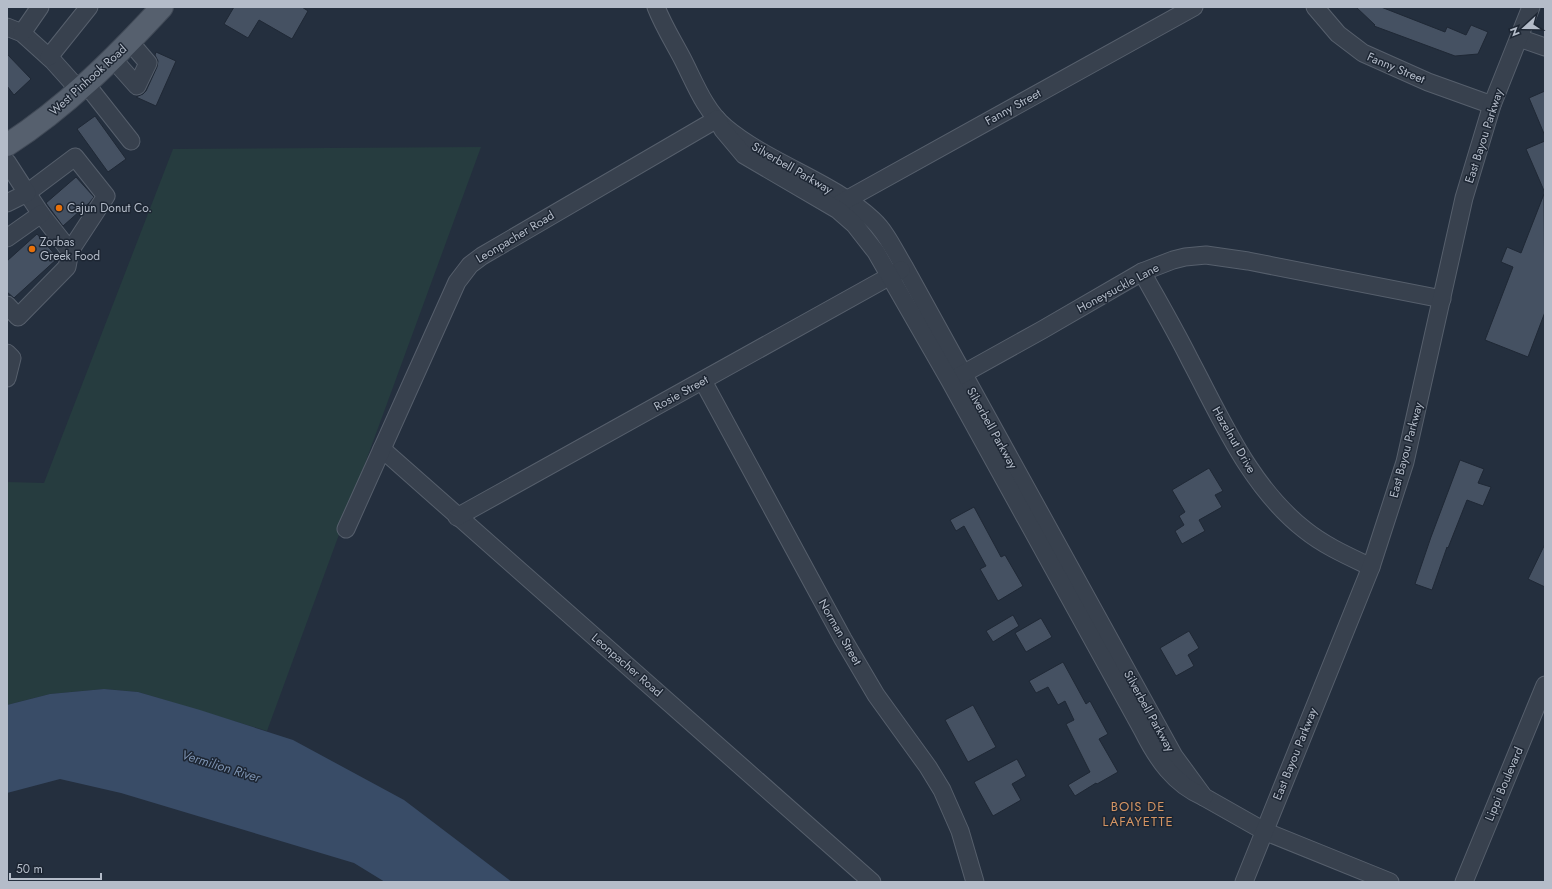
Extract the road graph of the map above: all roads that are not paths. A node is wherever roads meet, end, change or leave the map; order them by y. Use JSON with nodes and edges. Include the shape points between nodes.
{"nodes":[{"id":1,"x":39,"y":7,"type":"edge"},
{"id":2,"x":90,"y":7,"type":"edge"},
{"id":3,"x":162,"y":7,"type":"edge"},
{"id":4,"x":656,"y":7,"type":"edge"},
{"id":5,"x":1194,"y":7,"type":"edge"},
{"id":6,"x":1315,"y":7,"type":"edge"},
{"id":7,"x":1531,"y":7,"type":"edge"},
{"id":8,"x":14,"y":30,"type":"edge"},
{"id":9,"x":1519,"y":38,"type":"junction"},
{"id":10,"x":130,"y":42,"type":"junction"},
{"id":11,"x":1545,"y":48,"type":"edge"},
{"id":12,"x":49,"y":57,"type":"junction"},
{"id":13,"x":113,"y":59,"type":"junction"},
{"id":14,"x":82,"y":87,"type":"junction"},
{"id":15,"x":1492,"y":105,"type":"junction"},
{"id":16,"x":717,"y":119,"type":"junction"},
{"id":17,"x":130,"y":141,"type":"dead end"},
{"id":18,"x":7,"y":145,"type":"edge"},
{"id":19,"x":7,"y":162,"type":"edge"},
{"id":20,"x":27,"y":193,"type":"junction"},
{"id":21,"x":7,"y":203,"type":"edge"},
{"id":22,"x":839,"y":203,"type":"junction"},
{"id":23,"x":41,"y":214,"type":"junction"},
{"id":24,"x":7,"y":238,"type":"edge"},
{"id":25,"x":70,"y":251,"type":"junction"},
{"id":26,"x":898,"y":272,"type":"junction"},
{"id":27,"x":1142,"y":272,"type":"junction"},
{"id":28,"x":1442,"y":299,"type":"junction"},
{"id":29,"x":7,"y":305,"type":"edge"},
{"id":30,"x":7,"y":353,"type":"edge"},
{"id":31,"x":956,"y":377,"type":"junction"},
{"id":32,"x":7,"y":378,"type":"edge"},
{"id":33,"x":703,"y":381,"type":"junction"},
{"id":34,"x":382,"y":449,"type":"junction"},
{"id":35,"x":457,"y":517,"type":"junction"},
{"id":36,"x":346,"y":529,"type":"dead end"},
{"id":37,"x":1371,"y":567,"type":"junction"},
{"id":38,"x":1545,"y":685,"type":"edge"},
{"id":39,"x":1264,"y":831,"type":"junction"},
{"id":40,"x":872,"y":882,"type":"edge"},
{"id":41,"x":975,"y":882,"type":"edge"},
{"id":42,"x":1244,"y":882,"type":"edge"},
{"id":43,"x":1390,"y":882,"type":"edge"},
{"id":44,"x":1464,"y":882,"type":"edge"}],
"edges":[{"from":1,"to":8,"type":"street"},
{"from":2,"to":12,"type":"street"},
{"from":3,"to":10,"type":"main road","name":"West Pinhook Road"},
{"from":4,"to":16,"type":"street","name":"Silverbell Parkway","via":[[698,89]]},
{"from":5,"to":22,"type":"street","name":"Fanny Street"},
{"from":6,"to":15,"type":"street","name":"Fanny Street","via":[[1338,34],[1363,53],[1428,82]]},
{"from":7,"to":9,"type":"street","name":"East Bayou Parkway"},
{"from":8,"to":12,"type":"street"},
{"from":9,"to":11,"type":"street"},
{"from":9,"to":15,"type":"street","name":"East Bayou Parkway"},
{"from":10,"to":13,"type":"main road","name":"West Pinhook Road"},
{"from":10,"to":13,"type":"street","via":[[148,63],[137,86]]},
{"from":12,"to":14,"type":"street"},
{"from":13,"to":14,"type":"main road","name":"West Pinhook Road"},
{"from":14,"to":17,"type":"street"},
{"from":14,"to":18,"type":"main road","name":"West Pinhook Road"},
{"from":15,"to":28,"type":"street","name":"East Bayou Parkway","via":[[1464,198]]},
{"from":16,"to":22,"type":"street","name":"Silverbell Parkway","via":[[736,135]]},
{"from":16,"to":34,"type":"street","name":"Leonpacher Road","via":[[470,265],[457,282]]},
{"from":19,"to":20,"type":"street"},
{"from":20,"to":21,"type":"street"},
{"from":20,"to":23,"type":"street"},
{"from":20,"to":25,"type":"street","via":[[75,157],[106,196]]},
{"from":22,"to":26,"type":"street","name":"Silverbell Parkway","via":[[858,207],[874,221],[885,235]]},
{"from":23,"to":24,"type":"street"},
{"from":23,"to":25,"type":"street"},
{"from":25,"to":29,"type":"street","via":[[67,268],[18,317]]},
{"from":26,"to":31,"type":"street","name":"Silverbell Parkway"},
{"from":26,"to":33,"type":"street","name":"Rosie Street"},
{"from":27,"to":28,"type":"street","name":"Honeysuckle Lane","via":[[1185,257],[1218,256]]},
{"from":27,"to":31,"type":"street","name":"Honeysuckle Lane"},
{"from":27,"to":37,"type":"street","name":"Hazelnut Drive","via":[[1233,440],[1265,490],[1315,538]]},
{"from":28,"to":37,"type":"street","name":"East Bayou Parkway","via":[[1405,462]]},
{"from":30,"to":32,"type":"street","via":[[12,358]]},
{"from":31,"to":39,"type":"street","name":"Silverbell Parkway","via":[[1174,756],[1204,797]]},
{"from":33,"to":35,"type":"street","name":"Rosie Street"},
{"from":33,"to":41,"type":"street","name":"Norman Street","via":[[843,639],[876,695],[942,790],[960,831]]},
{"from":34,"to":35,"type":"street","name":"Leonpacher Road"},
{"from":34,"to":36,"type":"street","name":"Leonpacher Road"},
{"from":35,"to":40,"type":"street","name":"Leonpacher Road"},
{"from":37,"to":39,"type":"street","name":"East Bayou Parkway"},
{"from":38,"to":44,"type":"street","name":"Lippi Boulevard"},
{"from":39,"to":42,"type":"street","name":"East Bayou Parkway"},
{"from":39,"to":43,"type":"street","name":"Silverbell Parkway"}]}
